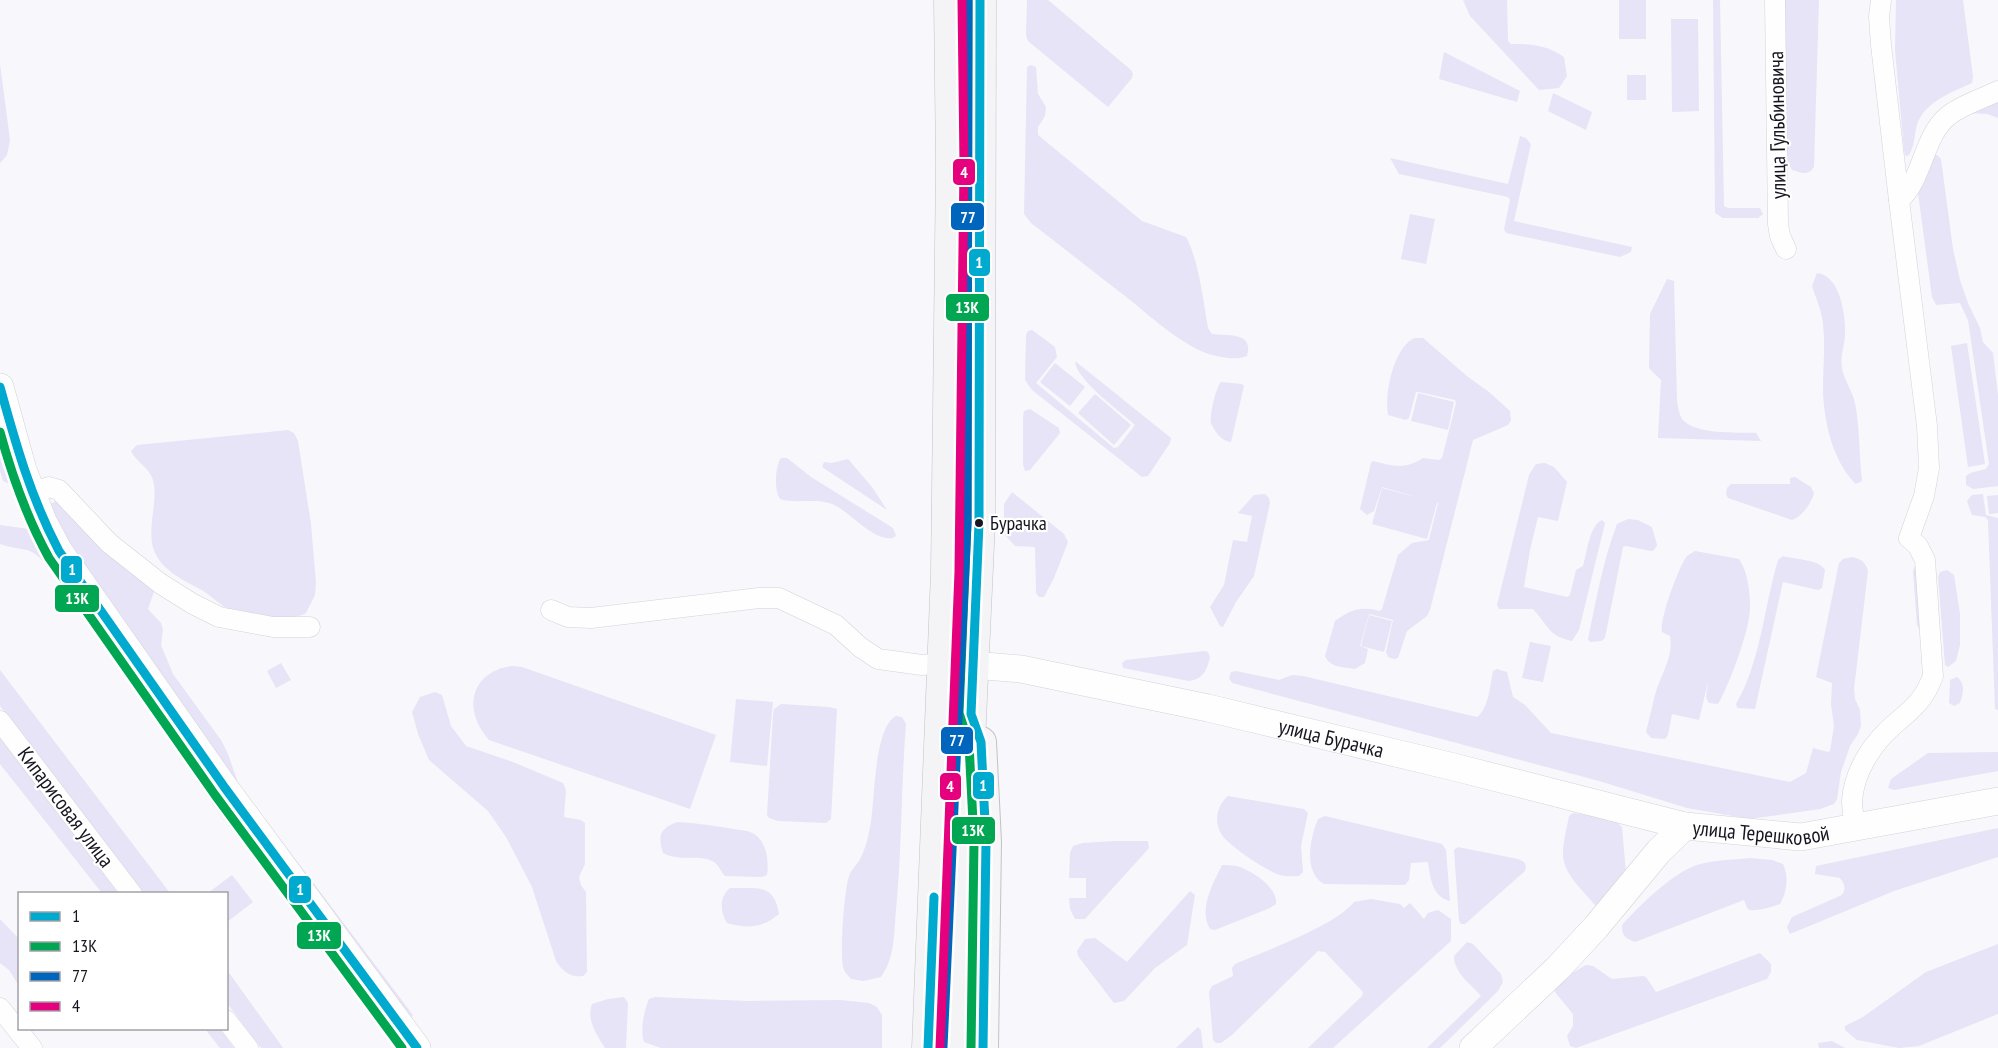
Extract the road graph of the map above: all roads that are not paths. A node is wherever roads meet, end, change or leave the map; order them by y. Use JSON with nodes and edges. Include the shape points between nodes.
{"nodes":[{"id":1,"x":950,"y":0,"type":"edge"},
{"id":2,"x":980,"y":0,"type":"edge"},
{"id":3,"x":1775,"y":0,"type":"edge"},
{"id":4,"x":1881,"y":0,"type":"edge"},
{"id":5,"x":1998,"y":91,"type":"edge"},
{"id":6,"x":1899,"y":200,"type":"junction"},
{"id":7,"x":1786,"y":249,"type":"dead end"},
{"id":8,"x":0,"y":387,"type":"edge"},
{"id":9,"x":32,"y":493,"type":"junction"},
{"id":10,"x":551,"y":610,"type":"dead end"},
{"id":11,"x":310,"y":627,"type":"dead end"},
{"id":12,"x":958,"y":664,"type":"junction"},
{"id":13,"x":971,"y":714,"type":"junction"},
{"id":14,"x":0,"y":721,"type":"edge"},
{"id":15,"x":1998,"y":801,"type":"edge"},
{"id":16,"x":1685,"y":826,"type":"junction"},
{"id":17,"x":1855,"y":828,"type":"junction"},
{"id":18,"x":130,"y":892,"type":"edge"},
{"id":19,"x":0,"y":1008,"type":"edge"},
{"id":20,"x":228,"y":1023,"type":"edge"},
{"id":21,"x":32,"y":1048,"type":"edge"},
{"id":22,"x":248,"y":1048,"type":"edge"},
{"id":23,"x":417,"y":1048,"type":"edge"},
{"id":24,"x":928,"y":1048,"type":"edge"},
{"id":25,"x":955,"y":1048,"type":"edge"},
{"id":26,"x":983,"y":1048,"type":"edge"},
{"id":27,"x":1473,"y":1048,"type":"edge"}],
"edges":[{"from":1,"to":12,"type":"highway","via":[[947,572]]},
{"from":2,"to":12,"type":"highway","via":[[979,523]]},
{"from":3,"to":7,"type":"street","name":"улица Гульбиновича","via":[[1778,224]]},
{"from":4,"to":6,"type":"street","via":[[1881,45]]},
{"from":5,"to":6,"type":"street","via":[[1944,119],[1909,192]]},
{"from":6,"to":17,"type":"street","via":[[1929,468],[1909,538],[1925,560],[1933,676],[1927,693],[1866,757],[1852,800]]},
{"from":8,"to":9,"type":"main road"},
{"from":9,"to":11,"type":"street","via":[[49,487],[59,490],[109,543],[161,584],[213,615],[273,627]]},
{"from":9,"to":23,"type":"main road","via":[[65,560],[225,788]]},
{"from":10,"to":12,"type":"street","via":[[568,617],[591,618],[779,598],[836,625],[878,659]]},
{"from":12,"to":13,"type":"highway"},
{"from":12,"to":16,"type":"main road","name":"улица Бурачка","via":[[1021,669],[1197,706]]},
{"from":12,"to":24,"type":"highway"},
{"from":13,"to":25,"type":"highway"},
{"from":13,"to":26,"type":"main road","via":[[981,742],[986,842]]},
{"from":14,"to":18,"type":"street","name":"Кипарисовая улица"},
{"from":15,"to":17,"type":"main road","name":"улица Терешковой"},
{"from":16,"to":17,"type":"main road","name":"улица Терешковой","via":[[1801,837]]},
{"from":16,"to":27,"type":"main road","name":"улица Терешковой","via":[[1557,968]]},
{"from":19,"to":21,"type":"street"},
{"from":20,"to":22,"type":"street"}]}
